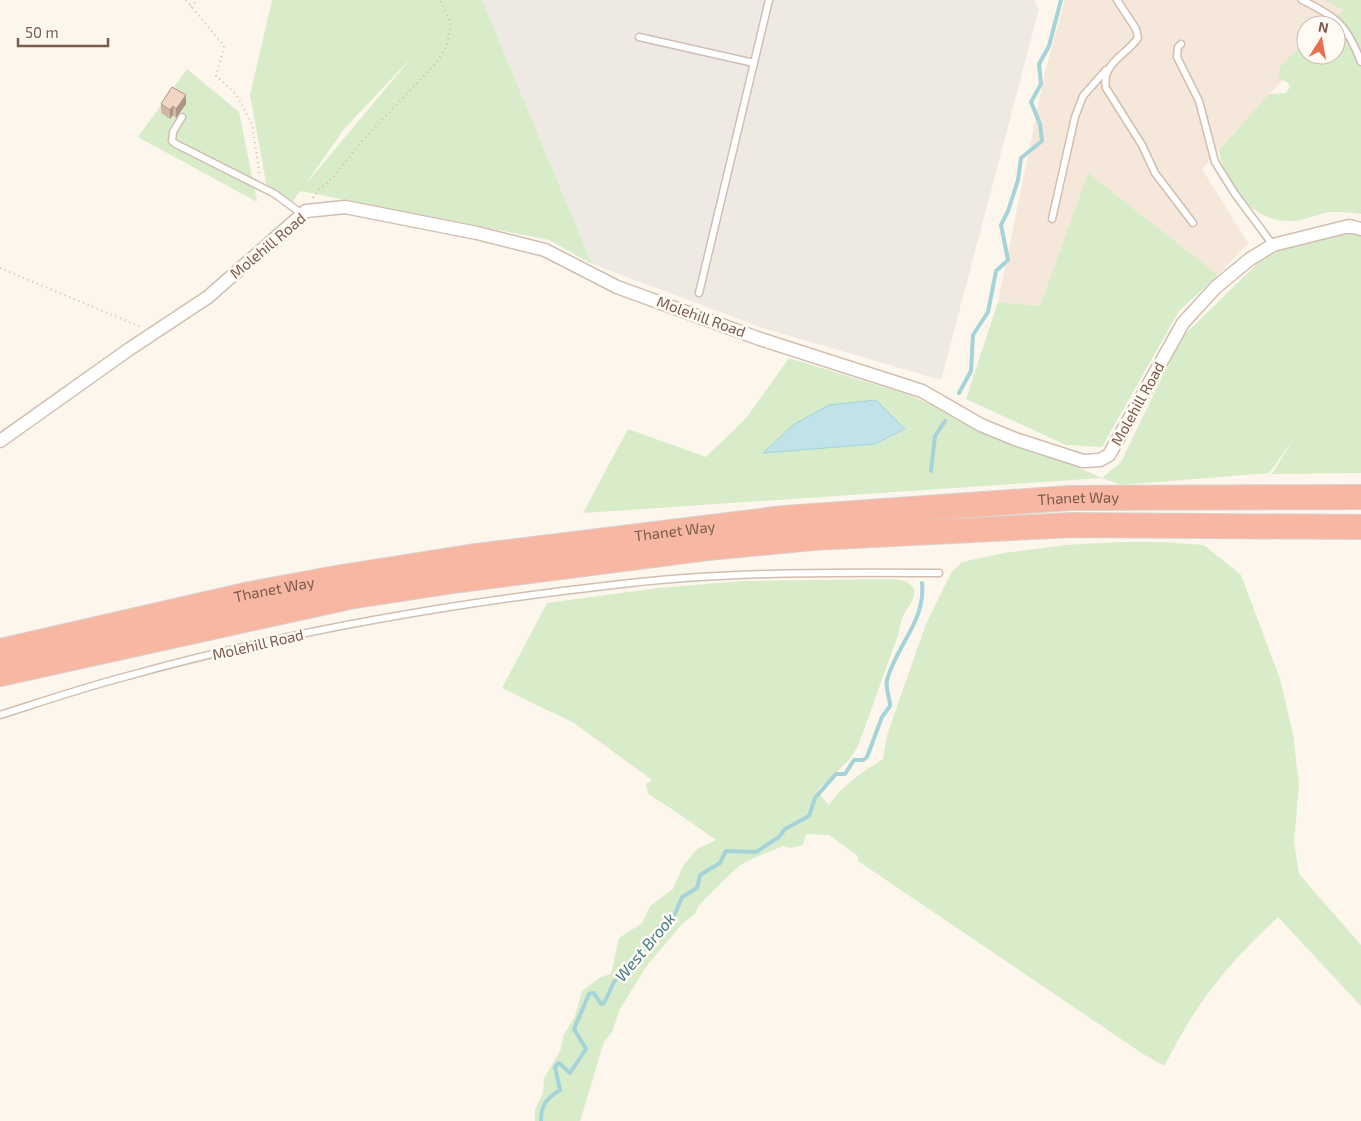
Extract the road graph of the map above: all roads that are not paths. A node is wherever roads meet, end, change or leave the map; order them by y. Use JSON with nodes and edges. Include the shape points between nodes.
{"nodes":[{"id":1,"x":769,"y":0,"type":"edge"},
{"id":2,"x":1117,"y":0,"type":"edge"},
{"id":3,"x":1302,"y":0,"type":"edge"},
{"id":4,"x":639,"y":37,"type":"dead end"},
{"id":5,"x":1181,"y":44,"type":"dead end"},
{"id":6,"x":1361,"y":62,"type":"edge"},
{"id":7,"x":754,"y":63,"type":"junction"},
{"id":8,"x":1108,"y":67,"type":"junction"},
{"id":9,"x":182,"y":117,"type":"dead end"},
{"id":10,"x":304,"y":213,"type":"junction"},
{"id":11,"x":1052,"y":219,"type":"dead end"},
{"id":12,"x":1193,"y":223,"type":"dead end"},
{"id":13,"x":1361,"y":229,"type":"edge"},
{"id":14,"x":1273,"y":245,"type":"junction"},
{"id":15,"x":699,"y":293,"type":"dead end"},
{"id":16,"x":0,"y":441,"type":"edge"},
{"id":17,"x":1361,"y":497,"type":"edge"},
{"id":18,"x":1361,"y":527,"type":"edge"},
{"id":19,"x":939,"y":573,"type":"dead end"},
{"id":20,"x":0,"y":651,"type":"edge"},
{"id":21,"x":0,"y":674,"type":"edge"},
{"id":22,"x":0,"y":715,"type":"edge"}],
"edges":[{"from":1,"to":7,"type":"lane"},
{"from":2,"to":8,"type":"lane","via":[[1136,28],[1138,38]]},
{"from":3,"to":6,"type":"lane","via":[[1322,10],[1348,31]]},
{"from":4,"to":7,"type":"lane"},
{"from":5,"to":14,"type":"lane","via":[[1177,57],[1199,101],[1215,162]]},
{"from":7,"to":15,"type":"lane"},
{"from":8,"to":11,"type":"lane","via":[[1083,96],[1075,117]]},
{"from":8,"to":12,"type":"lane","via":[[1104,78],[1106,88],[1142,145],[1155,174]]},
{"from":9,"to":10,"type":"lane","via":[[173,132],[172,141]]},
{"from":10,"to":14,"type":"street","name":"Molehill Road","via":[[345,207],[545,250],[617,287],[760,339],[922,391],[981,425],[1082,461],[1100,460],[1109,455],[1183,323],[1216,287]]},
{"from":10,"to":16,"type":"street","name":"Molehill Road","via":[[208,297]]},
{"from":13,"to":14,"type":"street","name":"Molehill Road","via":[[1349,226]]},
{"from":17,"to":20,"type":"highway","name":"Thanet Way","via":[[1070,498],[784,518],[469,557],[342,577],[241,596]]},
{"from":18,"to":21,"type":"highway","name":"Thanet Way","via":[[1072,525],[813,538],[708,548],[349,597]]},
{"from":19,"to":22,"type":"lane","name":"Molehill Road","via":[[728,576],[614,584],[481,604],[333,628],[215,654],[123,677]]}]}
